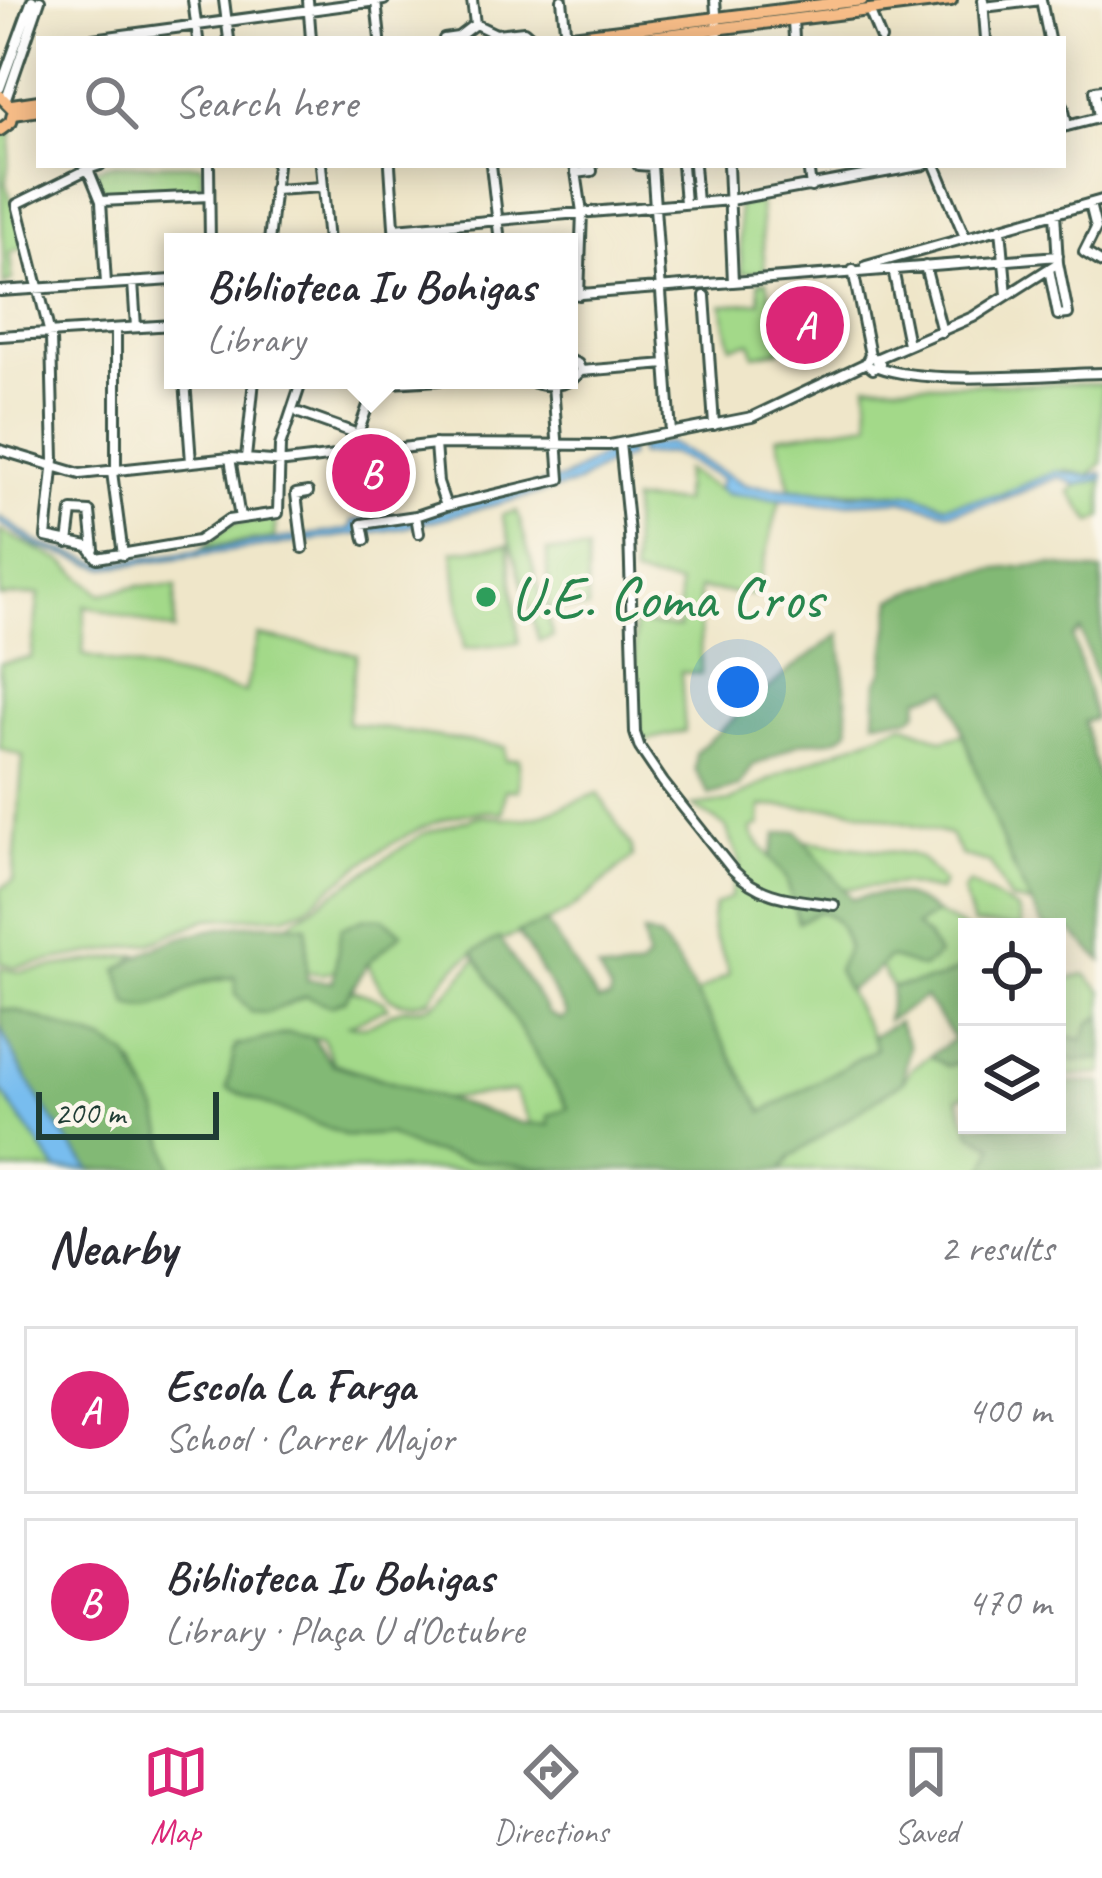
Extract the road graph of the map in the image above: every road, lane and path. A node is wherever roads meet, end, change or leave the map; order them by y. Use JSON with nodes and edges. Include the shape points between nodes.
{"nodes":[{"id":1,"x":36,"y":0,"type":"edge"},
{"id":2,"x":193,"y":0,"type":"edge"},
{"id":3,"x":224,"y":0,"type":"edge"},
{"id":4,"x":379,"y":0,"type":"edge"},
{"id":5,"x":472,"y":0,"type":"edge"},
{"id":6,"x":562,"y":0,"type":"edge"},
{"id":7,"x":715,"y":0,"type":"edge"},
{"id":8,"x":951,"y":0,"type":"edge"},
{"id":9,"x":1041,"y":0,"type":"edge"},
{"id":10,"x":984,"y":3,"type":"edge"},
{"id":11,"x":862,"y":4,"type":"edge"},
{"id":12,"x":308,"y":5,"type":"edge"},
{"id":13,"x":793,"y":20,"type":"junction"},
{"id":14,"x":227,"y":22,"type":"junction"},
{"id":15,"x":475,"y":24,"type":"junction"},
{"id":16,"x":196,"y":27,"type":"junction"},
{"id":17,"x":717,"y":29,"type":"edge"},
{"id":18,"x":119,"y":36,"type":"edge"},
{"id":19,"x":198,"y":36,"type":"edge"},
{"id":20,"x":229,"y":36,"type":"edge"},
{"id":21,"x":311,"y":36,"type":"edge"},
{"id":22,"x":380,"y":36,"type":"edge"},
{"id":23,"x":459,"y":36,"type":"edge"},
{"id":24,"x":529,"y":36,"type":"edge"},
{"id":25,"x":566,"y":36,"type":"edge"},
{"id":26,"x":600,"y":36,"type":"edge"},
{"id":27,"x":661,"y":36,"type":"edge"},
{"id":28,"x":794,"y":36,"type":"edge"},
{"id":29,"x":879,"y":36,"type":"edge"},
{"id":30,"x":986,"y":36,"type":"edge"},
{"id":31,"x":1048,"y":36,"type":"edge"},
{"id":32,"x":1098,"y":90,"type":"edge"},
{"id":33,"x":6,"y":100,"type":"edge"},
{"id":34,"x":36,"y":105,"type":"edge"},
{"id":35,"x":1100,"y":117,"type":"edge"},
{"id":36,"x":1066,"y":127,"type":"edge"},
{"id":37,"x":0,"y":130,"type":"edge"},
{"id":38,"x":85,"y":168,"type":"edge"},
{"id":39,"x":87,"y":168,"type":"edge"},
{"id":40,"x":209,"y":168,"type":"edge"},
{"id":41,"x":277,"y":168,"type":"edge"},
{"id":42,"x":321,"y":168,"type":"edge"},
{"id":43,"x":390,"y":168,"type":"edge"},
{"id":44,"x":491,"y":168,"type":"edge"},
{"id":45,"x":652,"y":168,"type":"edge"},
{"id":46,"x":682,"y":168,"type":"edge"},
{"id":47,"x":694,"y":168,"type":"edge"},
{"id":48,"x":728,"y":168,"type":"edge"},
{"id":49,"x":808,"y":168,"type":"edge"},
{"id":50,"x":909,"y":168,"type":"edge"},
{"id":51,"x":936,"y":168,"type":"edge"},
{"id":52,"x":575,"y":169,"type":"edge"},
{"id":53,"x":323,"y":187,"type":"junction"},
{"id":54,"x":811,"y":187,"type":"junction"},
{"id":55,"x":274,"y":190,"type":"junction"},
{"id":56,"x":209,"y":196,"type":"junction"},
{"id":57,"x":730,"y":200,"type":"junction"},
{"id":58,"x":1102,"y":200,"type":"edge"},
{"id":59,"x":101,"y":201,"type":"junction"},
{"id":60,"x":697,"y":202,"type":"junction"},
{"id":61,"x":685,"y":203,"type":"junction"},
{"id":62,"x":1090,"y":204,"type":"junction"},
{"id":63,"x":655,"y":206,"type":"junction"},
{"id":64,"x":582,"y":212,"type":"junction"},
{"id":65,"x":1055,"y":213,"type":"junction"},
{"id":66,"x":497,"y":219,"type":"junction"},
{"id":67,"x":1099,"y":226,"type":"edge"},
{"id":68,"x":1001,"y":228,"type":"junction"},
{"id":69,"x":394,"y":229,"type":"junction"},
{"id":70,"x":210,"y":233,"type":"edge"},
{"id":71,"x":270,"y":233,"type":"edge"},
{"id":72,"x":327,"y":233,"type":"edge"},
{"id":73,"x":394,"y":233,"type":"edge"},
{"id":74,"x":499,"y":233,"type":"edge"},
{"id":75,"x":965,"y":237,"type":"junction"},
{"id":76,"x":578,"y":254,"type":"edge"},
{"id":77,"x":1004,"y":259,"type":"junction"},
{"id":78,"x":1055,"y":263,"type":"junction"},
{"id":79,"x":1102,"y":263,"type":"edge"},
{"id":80,"x":924,"y":266,"type":"junction"},
{"id":81,"x":892,"y":269,"type":"junction"},
{"id":82,"x":854,"y":270,"type":"junction"},
{"id":83,"x":164,"y":280,"type":"edge"},
{"id":84,"x":133,"y":282,"type":"junction"},
{"id":85,"x":733,"y":282,"type":"junction"},
{"id":86,"x":106,"y":284,"type":"junction"},
{"id":87,"x":39,"y":288,"type":"junction"},
{"id":88,"x":661,"y":289,"type":"junction"},
{"id":89,"x":0,"y":291,"type":"edge"},
{"id":90,"x":578,"y":295,"type":"edge"},
{"id":91,"x":1007,"y":295,"type":"junction"},
{"id":92,"x":705,"y":296,"type":"dead end"},
{"id":93,"x":164,"y":325,"type":"edge"},
{"id":94,"x":136,"y":327,"type":"junction"},
{"id":95,"x":116,"y":328,"type":"junction"},
{"id":96,"x":47,"y":332,"type":"junction"},
{"id":97,"x":942,"y":332,"type":"junction"},
{"id":98,"x":0,"y":336,"type":"edge"},
{"id":99,"x":908,"y":344,"type":"junction"},
{"id":100,"x":873,"y":361,"type":"junction"},
{"id":101,"x":578,"y":364,"type":"edge"},
{"id":102,"x":666,"y":364,"type":"junction"},
{"id":103,"x":581,"y":371,"type":"junction"},
{"id":104,"x":1102,"y":373,"type":"edge"},
{"id":105,"x":578,"y":374,"type":"edge"},
{"id":106,"x":186,"y":389,"type":"edge"},
{"id":107,"x":253,"y":389,"type":"edge"},
{"id":108,"x":299,"y":389,"type":"edge"},
{"id":109,"x":373,"y":389,"type":"edge"},
{"id":110,"x":553,"y":389,"type":"edge"},
{"id":111,"x":299,"y":413,"type":"dead end"},
{"id":112,"x":714,"y":425,"type":"junction"},
{"id":113,"x":355,"y":433,"type":"dead end"},
{"id":114,"x":671,"y":434,"type":"junction"},
{"id":115,"x":435,"y":444,"type":"junction"},
{"id":116,"x":560,"y":444,"type":"junction"},
{"id":117,"x":620,"y":445,"type":"junction"},
{"id":118,"x":0,"y":450,"type":"edge"},
{"id":119,"x":348,"y":454,"type":"junction"},
{"id":120,"x":230,"y":458,"type":"junction"},
{"id":121,"x":246,"y":458,"type":"junction"},
{"id":122,"x":280,"y":461,"type":"junction"},
{"id":123,"x":374,"y":461,"type":"dead end"},
{"id":124,"x":191,"y":462,"type":"junction"},
{"id":125,"x":53,"y":469,"type":"junction"},
{"id":126,"x":114,"y":471,"type":"junction"},
{"id":127,"x":308,"y":492,"type":"dead end"},
{"id":128,"x":446,"y":506,"type":"junction"},
{"id":129,"x":240,"y":518,"type":"junction"},
{"id":130,"x":363,"y":533,"type":"dead end"},
{"id":131,"x":302,"y":542,"type":"dead end"},
{"id":132,"x":68,"y":543,"type":"junction"},
{"id":133,"x":94,"y":551,"type":"junction"},
{"id":134,"x":123,"y":555,"type":"junction"},
{"id":135,"x":834,"y":905,"type":"dead end"}],
"edges":[{"from":1,"to":33,"type":"street"},
{"from":2,"to":16,"type":"street"},
{"from":3,"to":14,"type":"street"},
{"from":4,"to":12,"type":"street"},
{"from":4,"to":22,"type":"street"},
{"from":5,"to":15,"type":"street"},
{"from":6,"to":25,"type":"street"},
{"from":7,"to":17,"type":"street"},
{"from":8,"to":11,"type":"main road"},
{"from":9,"to":10,"type":"street"},
{"from":9,"to":31,"type":"street"},
{"from":10,"to":30,"type":"street"},
{"from":11,"to":13,"type":"main road"},
{"from":11,"to":17,"type":"main road"},
{"from":11,"to":29,"type":"street"},
{"from":12,"to":14,"type":"street"},
{"from":12,"to":21,"type":"street"},
{"from":13,"to":17,"type":"main road"},
{"from":13,"to":28,"type":"street"},
{"from":14,"to":16,"type":"street"},
{"from":14,"to":20,"type":"street"},
{"from":15,"to":23,"type":"street"},
{"from":15,"to":24,"type":"street"},
{"from":16,"to":18,"type":"street"},
{"from":16,"to":19,"type":"street"},
{"from":17,"to":26,"type":"main road"},
{"from":17,"to":27,"type":"main road"},
{"from":32,"to":35,"type":"street"},
{"from":33,"to":34,"type":"main road"},
{"from":33,"to":37,"type":"main road","via":[[9,125]]},
{"from":35,"to":36,"type":"street"},
{"from":38,"to":87,"type":"street","via":[[17,204]]},
{"from":39,"to":59,"type":"street"},
{"from":40,"to":56,"type":"street"},
{"from":41,"to":55,"type":"street"},
{"from":42,"to":53,"type":"street"},
{"from":43,"to":69,"type":"street"},
{"from":44,"to":66,"type":"street"},
{"from":45,"to":63,"type":"street"},
{"from":46,"to":61,"type":"street"},
{"from":47,"to":60,"type":"street"},
{"from":48,"to":57,"type":"street"},
{"from":49,"to":54,"type":"street"},
{"from":50,"to":54,"type":"street"},
{"from":51,"to":75,"type":"street"},
{"from":52,"to":64,"type":"street"},
{"from":53,"to":55,"type":"street"},
{"from":53,"to":72,"type":"street"},
{"from":54,"to":57,"type":"street"},
{"from":55,"to":71,"type":"street"},
{"from":56,"to":59,"type":"street"},
{"from":56,"to":70,"type":"street"},
{"from":57,"to":60,"type":"street"},
{"from":57,"to":85,"type":"street"},
{"from":58,"to":62,"type":"street"},
{"from":59,"to":86,"type":"street"},
{"from":60,"to":61,"type":"street"},
{"from":61,"to":63,"type":"street"},
{"from":62,"to":65,"type":"street"},
{"from":62,"to":67,"type":"street"},
{"from":63,"to":64,"type":"street"},
{"from":63,"to":88,"type":"street"},
{"from":64,"to":66,"type":"street"},
{"from":64,"to":76,"type":"street"},
{"from":65,"to":68,"type":"street"},
{"from":65,"to":78,"type":"street"},
{"from":66,"to":69,"type":"street"},
{"from":66,"to":74,"type":"street"},
{"from":67,"to":79,"type":"street","via":[[1084,252]]},
{"from":68,"to":75,"type":"street"},
{"from":68,"to":77,"type":"street"},
{"from":69,"to":73,"type":"street"},
{"from":75,"to":82,"type":"street"},
{"from":77,"to":78,"type":"street"},
{"from":77,"to":80,"type":"street"},
{"from":77,"to":91,"type":"street"},
{"from":78,"to":78,"type":"street","via":[[1058,315],[1068,314]]},
{"from":78,"to":91,"type":"street"},
{"from":80,"to":81,"type":"street"},
{"from":80,"to":97,"type":"street"},
{"from":81,"to":82,"type":"street"},
{"from":81,"to":99,"type":"street"},
{"from":82,"to":85,"type":"street"},
{"from":82,"to":100,"type":"street"},
{"from":83,"to":84,"type":"street"},
{"from":84,"to":86,"type":"street"},
{"from":84,"to":94,"type":"street"},
{"from":85,"to":88,"type":"street"},
{"from":86,"to":87,"type":"street"},
{"from":87,"to":89,"type":"street"},
{"from":87,"to":96,"type":"street"},
{"from":88,"to":90,"type":"street"},
{"from":88,"to":102,"type":"street"},
{"from":91,"to":97,"type":"street"},
{"from":92,"to":112,"type":"street"},
{"from":93,"to":94,"type":"street"},
{"from":94,"to":95,"type":"street"},
{"from":95,"to":96,"type":"street"},
{"from":95,"to":126,"type":"street"},
{"from":96,"to":98,"type":"street"},
{"from":96,"to":125,"type":"street"},
{"from":97,"to":99,"type":"street"},
{"from":99,"to":100,"type":"street"},
{"from":100,"to":104,"type":"street","via":[[930,376]]},
{"from":100,"to":112,"type":"street","via":[[752,417]]},
{"from":101,"to":103,"type":"street"},
{"from":102,"to":103,"type":"street"},
{"from":102,"to":114,"type":"street"},
{"from":103,"to":105,"type":"street"},
{"from":106,"to":124,"type":"street"},
{"from":107,"to":121,"type":"street"},
{"from":108,"to":122,"type":"street"},
{"from":109,"to":119,"type":"street"},
{"from":110,"to":116,"type":"street"},
{"from":111,"to":113,"type":"street"},
{"from":112,"to":114,"type":"street"},
{"from":114,"to":117,"type":"street"},
{"from":115,"to":116,"type":"street"},
{"from":115,"to":119,"type":"street"},
{"from":115,"to":128,"type":"street"},
{"from":116,"to":117,"type":"street"},
{"from":116,"to":128,"type":"street","via":[[560,478]]},
{"from":117,"to":135,"type":"street","via":[[640,748],[747,883],[779,898]]},
{"from":118,"to":125,"type":"street"},
{"from":119,"to":122,"type":"street"},
{"from":119,"to":123,"type":"street","via":[[346,465]]},
{"from":120,"to":121,"type":"street"},
{"from":120,"to":124,"type":"street"},
{"from":120,"to":129,"type":"street"},
{"from":121,"to":122,"type":"street"},
{"from":122,"to":129,"type":"street","via":[[278,513]]},
{"from":124,"to":126,"type":"street"},
{"from":125,"to":126,"type":"street"},
{"from":125,"to":132,"type":"street","via":[[45,535]]},
{"from":126,"to":134,"type":"street"},
{"from":127,"to":131,"type":"street","via":[[296,494]]},
{"from":128,"to":130,"type":"street","via":[[418,525]]},
{"from":129,"to":134,"type":"street","via":[[198,541]]},
{"from":132,"to":133,"type":"street"},
{"from":132,"to":133,"type":"street","via":[[72,511],[90,512]]},
{"from":133,"to":134,"type":"street"}]}
